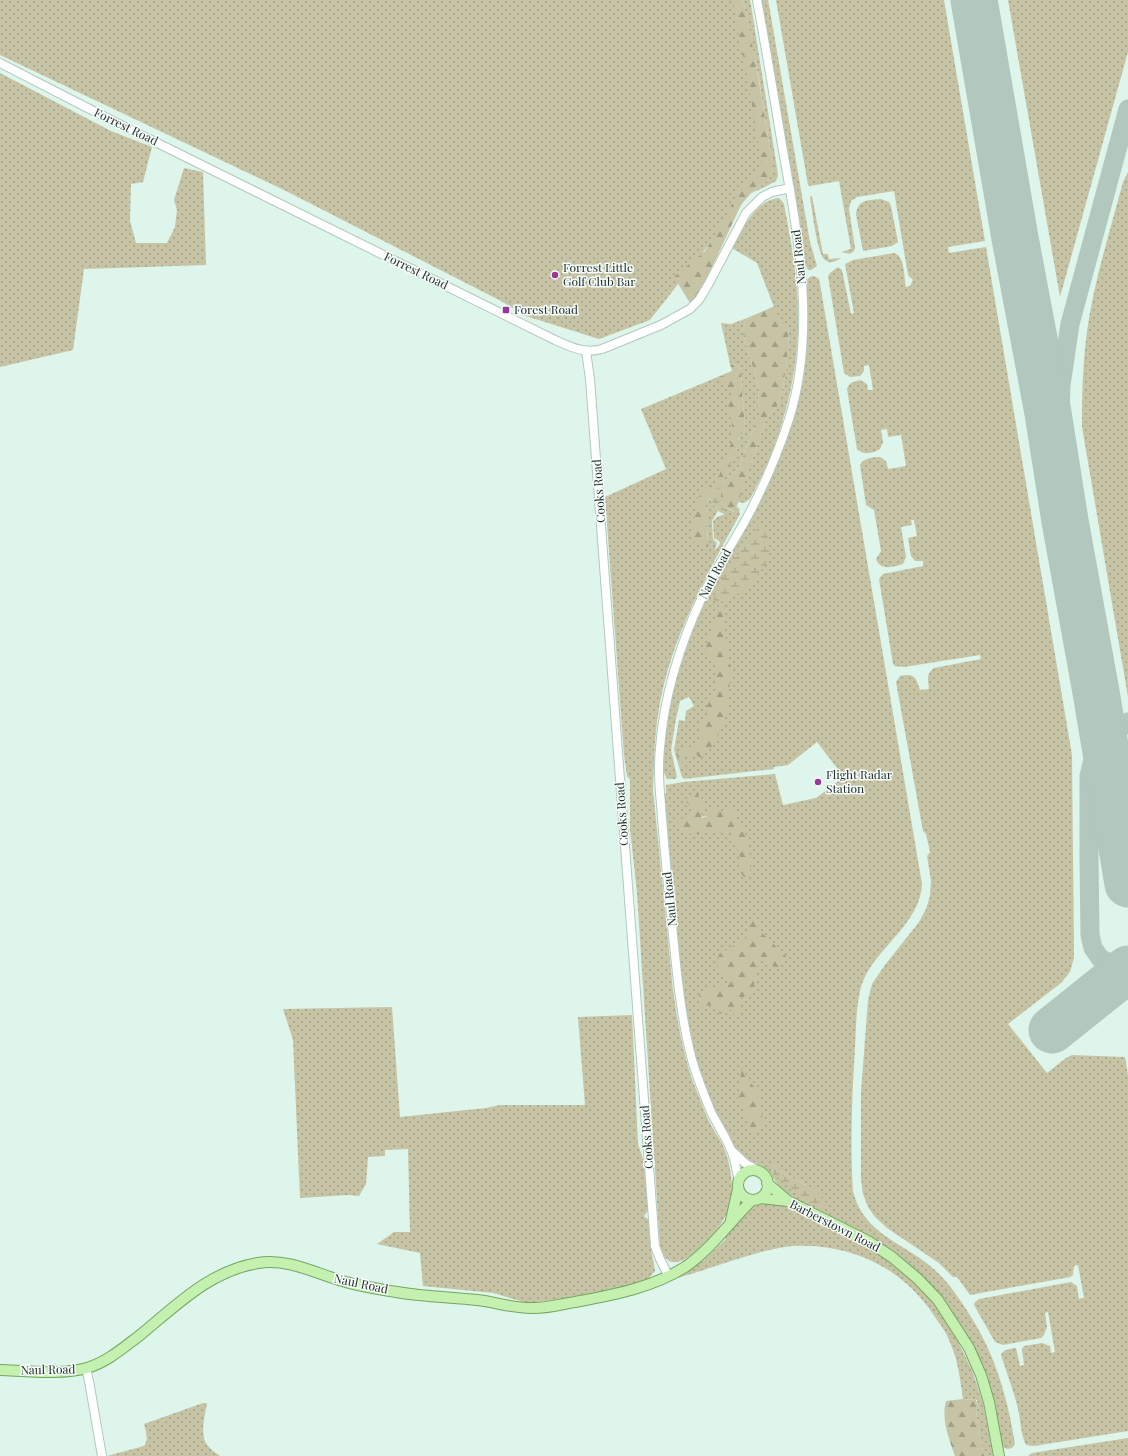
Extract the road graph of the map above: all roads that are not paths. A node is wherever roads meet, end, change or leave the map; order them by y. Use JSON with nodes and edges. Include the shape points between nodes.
{"nodes":[{"id":1,"x":757,"y":0,"type":"edge"},
{"id":2,"x":0,"y":63,"type":"edge"},
{"id":3,"x":790,"y":188,"type":"junction"},
{"id":4,"x":586,"y":351,"type":"junction"},
{"id":5,"x":731,"y":1149,"type":"junction"},
{"id":6,"x":759,"y":1171,"type":"junction"},
{"id":7,"x":768,"y":1183,"type":"junction"},
{"id":8,"x":739,"y":1184,"type":"junction"},
{"id":9,"x":756,"y":1199,"type":"junction"},
{"id":10,"x":788,"y":1201,"type":"junction"},
{"id":11,"x":730,"y":1222,"type":"junction"},
{"id":12,"x":668,"y":1276,"type":"junction"},
{"id":13,"x":86,"y":1368,"type":"junction"},
{"id":14,"x":0,"y":1370,"type":"edge"},
{"id":15,"x":102,"y":1456,"type":"edge"},
{"id":16,"x":999,"y":1456,"type":"edge"}],
"edges":[{"from":1,"to":3,"type":"street","name":"Naul Road"},
{"from":2,"to":4,"type":"street","name":"Forrest Road","via":[[527,326]]},
{"from":3,"to":4,"type":"street","name":"Forrest Road","via":[[762,197],[746,212],[708,285],[690,309],[661,325],[602,349]]},
{"from":3,"to":5,"type":"street","name":"Naul Road","via":[[801,266],[803,301],[799,374],[790,417],[751,511],[714,574],[688,632],[673,672],[659,750],[666,865],[684,1022],[701,1087]]},
{"from":4,"to":12,"type":"street","name":"Cooks Road","via":[[591,386],[655,1246]]},
{"from":5,"to":6,"type":"street","name":"Naul Road","via":[[746,1164]]},
{"from":5,"to":8,"type":"street","name":"Naul Road"},
{"from":6,"to":7,"type":"main road"},
{"from":6,"to":8,"type":"main road","via":[[744,1172]]},
{"from":7,"to":9,"type":"main road","via":[[765,1193]]},
{"from":7,"to":10,"type":"main road"},
{"from":8,"to":9,"type":"main road","via":[[744,1196]]},
{"from":8,"to":11,"type":"main road","name":"Naul Road"},
{"from":9,"to":10,"type":"main road","name":"Barberstown Road"},
{"from":9,"to":11,"type":"main road","name":"Naul Road"},
{"from":10,"to":16,"type":"main road","name":"Barberstown Road","via":[[868,1241],[892,1257],[938,1300],[969,1348],[981,1375]]},
{"from":11,"to":12,"type":"main road","name":"Naul Road","via":[[701,1254]]},
{"from":12,"to":13,"type":"main road","name":"Naul Road","via":[[622,1292],[550,1307],[528,1308],[479,1300],[388,1291],[349,1283],[287,1264],[258,1263],[216,1276],[193,1291],[118,1352]]},
{"from":13,"to":14,"type":"main road","name":"Naul Road","via":[[61,1371]]},
{"from":13,"to":15,"type":"street"}]}
